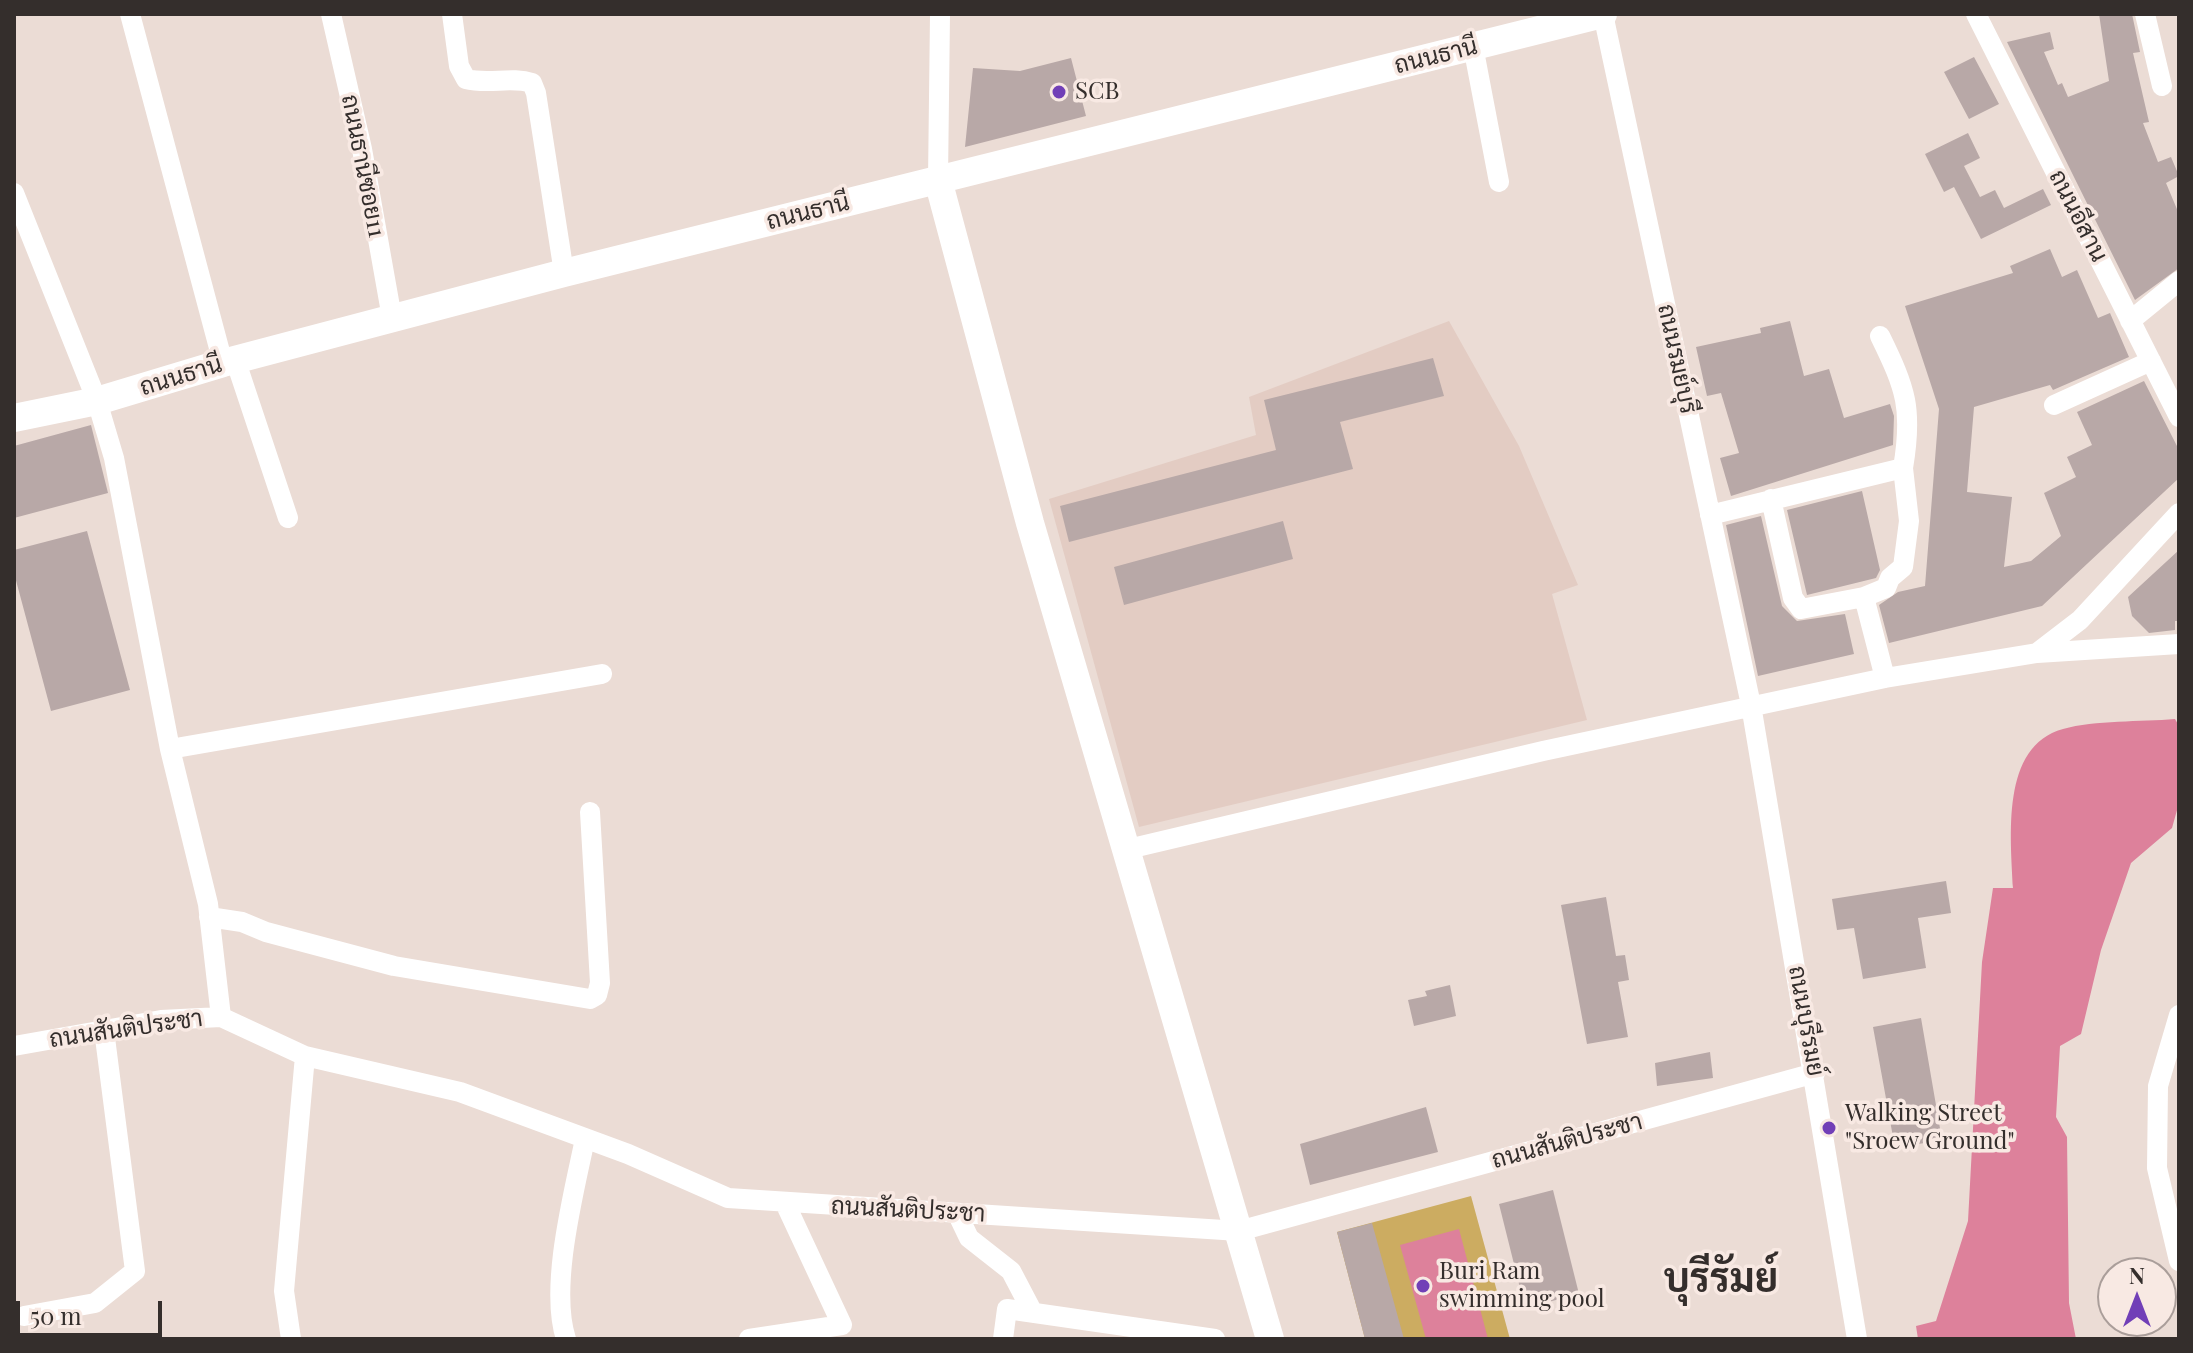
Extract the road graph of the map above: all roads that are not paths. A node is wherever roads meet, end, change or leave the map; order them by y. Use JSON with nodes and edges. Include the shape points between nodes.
{"nodes":[{"id":1,"x":130,"y":14,"type":"edge"},
{"id":2,"x":331,"y":14,"type":"edge"},
{"id":3,"x":452,"y":14,"type":"edge"},
{"id":4,"x":940,"y":14,"type":"edge"},
{"id":5,"x":1603,"y":14,"type":"edge"},
{"id":6,"x":1976,"y":14,"type":"edge"},
{"id":7,"x":2145,"y":14,"type":"edge"},
{"id":8,"x":1473,"y":46,"type":"junction"},
{"id":9,"x":2162,"y":86,"type":"dead end"},
{"id":10,"x":938,"y":180,"type":"junction"},
{"id":11,"x":1499,"y":182,"type":"dead end"},
{"id":12,"x":14,"y":193,"type":"edge"},
{"id":13,"x":564,"y":273,"type":"junction"},
{"id":14,"x":2179,"y":281,"type":"edge"},
{"id":15,"x":392,"y":318,"type":"junction"},
{"id":16,"x":2130,"y":321,"type":"junction"},
{"id":17,"x":1880,"y":336,"type":"dead end"},
{"id":18,"x":229,"y":361,"type":"junction"},
{"id":19,"x":2151,"y":361,"type":"junction"},
{"id":20,"x":97,"y":401,"type":"junction"},
{"id":21,"x":2054,"y":405,"type":"dead end"},
{"id":22,"x":2179,"y":417,"type":"edge"},
{"id":23,"x":14,"y":418,"type":"edge"},
{"id":24,"x":1903,"y":468,"type":"junction"},
{"id":25,"x":1771,"y":499,"type":"junction"},
{"id":26,"x":1710,"y":515,"type":"junction"},
{"id":27,"x":288,"y":518,"type":"dead end"},
{"id":28,"x":2176,"y":522,"type":"edge"},
{"id":29,"x":1864,"y":597,"type":"junction"},
{"id":30,"x":2179,"y":644,"type":"edge"},
{"id":31,"x":2037,"y":653,"type":"junction"},
{"id":32,"x":602,"y":674,"type":"dead end"},
{"id":33,"x":1885,"y":678,"type":"junction"},
{"id":34,"x":1751,"y":705,"type":"junction"},
{"id":35,"x":170,"y":749,"type":"junction"},
{"id":36,"x":590,"y":812,"type":"dead end"},
{"id":37,"x":1124,"y":850,"type":"junction"},
{"id":38,"x":209,"y":917,"type":"junction"},
{"id":39,"x":2179,"y":1015,"type":"edge"},
{"id":40,"x":221,"y":1017,"type":"junction"},
{"id":41,"x":104,"y":1030,"type":"junction"},
{"id":42,"x":14,"y":1046,"type":"edge"},
{"id":43,"x":305,"y":1056,"type":"junction"},
{"id":44,"x":1815,"y":1073,"type":"junction"},
{"id":45,"x":585,"y":1139,"type":"junction"},
{"id":46,"x":785,"y":1203,"type":"junction"},
{"id":47,"x":957,"y":1213,"type":"junction"},
{"id":48,"x":1239,"y":1231,"type":"junction"},
{"id":49,"x":2179,"y":1261,"type":"edge"},
{"id":50,"x":1033,"y":1313,"type":"junction"},
{"id":51,"x":24,"y":1316,"type":"dead end"},
{"id":52,"x":291,"y":1339,"type":"edge"},
{"id":53,"x":566,"y":1339,"type":"edge"},
{"id":54,"x":749,"y":1339,"type":"edge"},
{"id":55,"x":1003,"y":1339,"type":"edge"},
{"id":56,"x":1215,"y":1339,"type":"edge"},
{"id":57,"x":1270,"y":1339,"type":"edge"},
{"id":58,"x":1857,"y":1339,"type":"edge"}],
"edges":[{"from":1,"to":18,"type":"street"},
{"from":2,"to":15,"type":"street","name":"ถนนธานีซอย11"},
{"from":3,"to":13,"type":"street","via":[[459,66],[466,79],[532,83]]},
{"from":4,"to":10,"type":"street"},
{"from":5,"to":8,"type":"street","name":"ถนนธานี"},
{"from":5,"to":26,"type":"street","name":"ถนนรมย์บุรี"},
{"from":6,"to":16,"type":"street","name":"ถนนอีสาน"},
{"from":7,"to":9,"type":"street"},
{"from":8,"to":10,"type":"street","name":"ถนนธานี"},
{"from":8,"to":11,"type":"street"},
{"from":10,"to":13,"type":"street","name":"ถนนธานี"},
{"from":10,"to":37,"type":"street"},
{"from":12,"to":20,"type":"street"},
{"from":13,"to":15,"type":"street","name":"ถนนธานี"},
{"from":14,"to":16,"type":"street"},
{"from":15,"to":18,"type":"street","name":"ถนนธานี"},
{"from":16,"to":19,"type":"street","name":"ถนนอีสาน"},
{"from":17,"to":24,"type":"street","via":[[1903,381]]},
{"from":18,"to":20,"type":"street","name":"ถนนธานี"},
{"from":18,"to":27,"type":"street"},
{"from":19,"to":21,"type":"street"},
{"from":19,"to":22,"type":"street","name":"ถนนอีสาน"},
{"from":20,"to":23,"type":"street","name":"ถนนธานี"},
{"from":20,"to":35,"type":"street","via":[[114,458]]},
{"from":24,"to":25,"type":"street"},
{"from":24,"to":29,"type":"street","via":[[1909,521],[1903,567],[1886,588]]},
{"from":25,"to":26,"type":"street"},
{"from":25,"to":29,"type":"street","via":[[1793,598],[1801,609]]},
{"from":26,"to":34,"type":"street","name":"ถนนรมย์บุรี"},
{"from":28,"to":31,"type":"street","via":[[2080,620]]},
{"from":29,"to":33,"type":"street"},
{"from":30,"to":31,"type":"street"},
{"from":31,"to":33,"type":"street"},
{"from":32,"to":35,"type":"street"},
{"from":33,"to":34,"type":"street"},
{"from":34,"to":37,"type":"street"},
{"from":34,"to":44,"type":"street","name":"ถนนบุรีรมย์"},
{"from":35,"to":38,"type":"street"},
{"from":36,"to":38,"type":"street","via":[[600,983],[590,999],[394,966]]},
{"from":37,"to":48,"type":"street"},
{"from":38,"to":40,"type":"street"},
{"from":39,"to":49,"type":"street","via":[[2158,1086],[2157,1168]]},
{"from":40,"to":41,"type":"street","name":"ถนนสันติประชา"},
{"from":40,"to":43,"type":"street","name":"ถนนสันติประชา"},
{"from":41,"to":42,"type":"street","name":"ถนนสันติประชา"},
{"from":41,"to":51,"type":"street","via":[[135,1271],[95,1303]]},
{"from":43,"to":45,"type":"street","name":"ถนนสันติประชา","via":[[460,1092]]},
{"from":43,"to":52,"type":"street","via":[[284,1291]]},
{"from":44,"to":48,"type":"street","name":"ถนนสันติประชา"},
{"from":44,"to":58,"type":"street","name":"ถนนบุรีรมย์"},
{"from":45,"to":46,"type":"street","name":"ถนนสันติประชา","via":[[728,1198]]},
{"from":45,"to":53,"type":"street","via":[[567,1222],[561,1323]]},
{"from":46,"to":47,"type":"street","name":"ถนนสันติประชา"},
{"from":46,"to":54,"type":"street","via":[[842,1325]]},
{"from":47,"to":48,"type":"street","name":"ถนนสันติประชา"},
{"from":47,"to":50,"type":"street","via":[[969,1238],[1011,1271]]},
{"from":48,"to":57,"type":"street"},
{"from":50,"to":55,"type":"street","via":[[1007,1309]]},
{"from":50,"to":56,"type":"street"}]}
